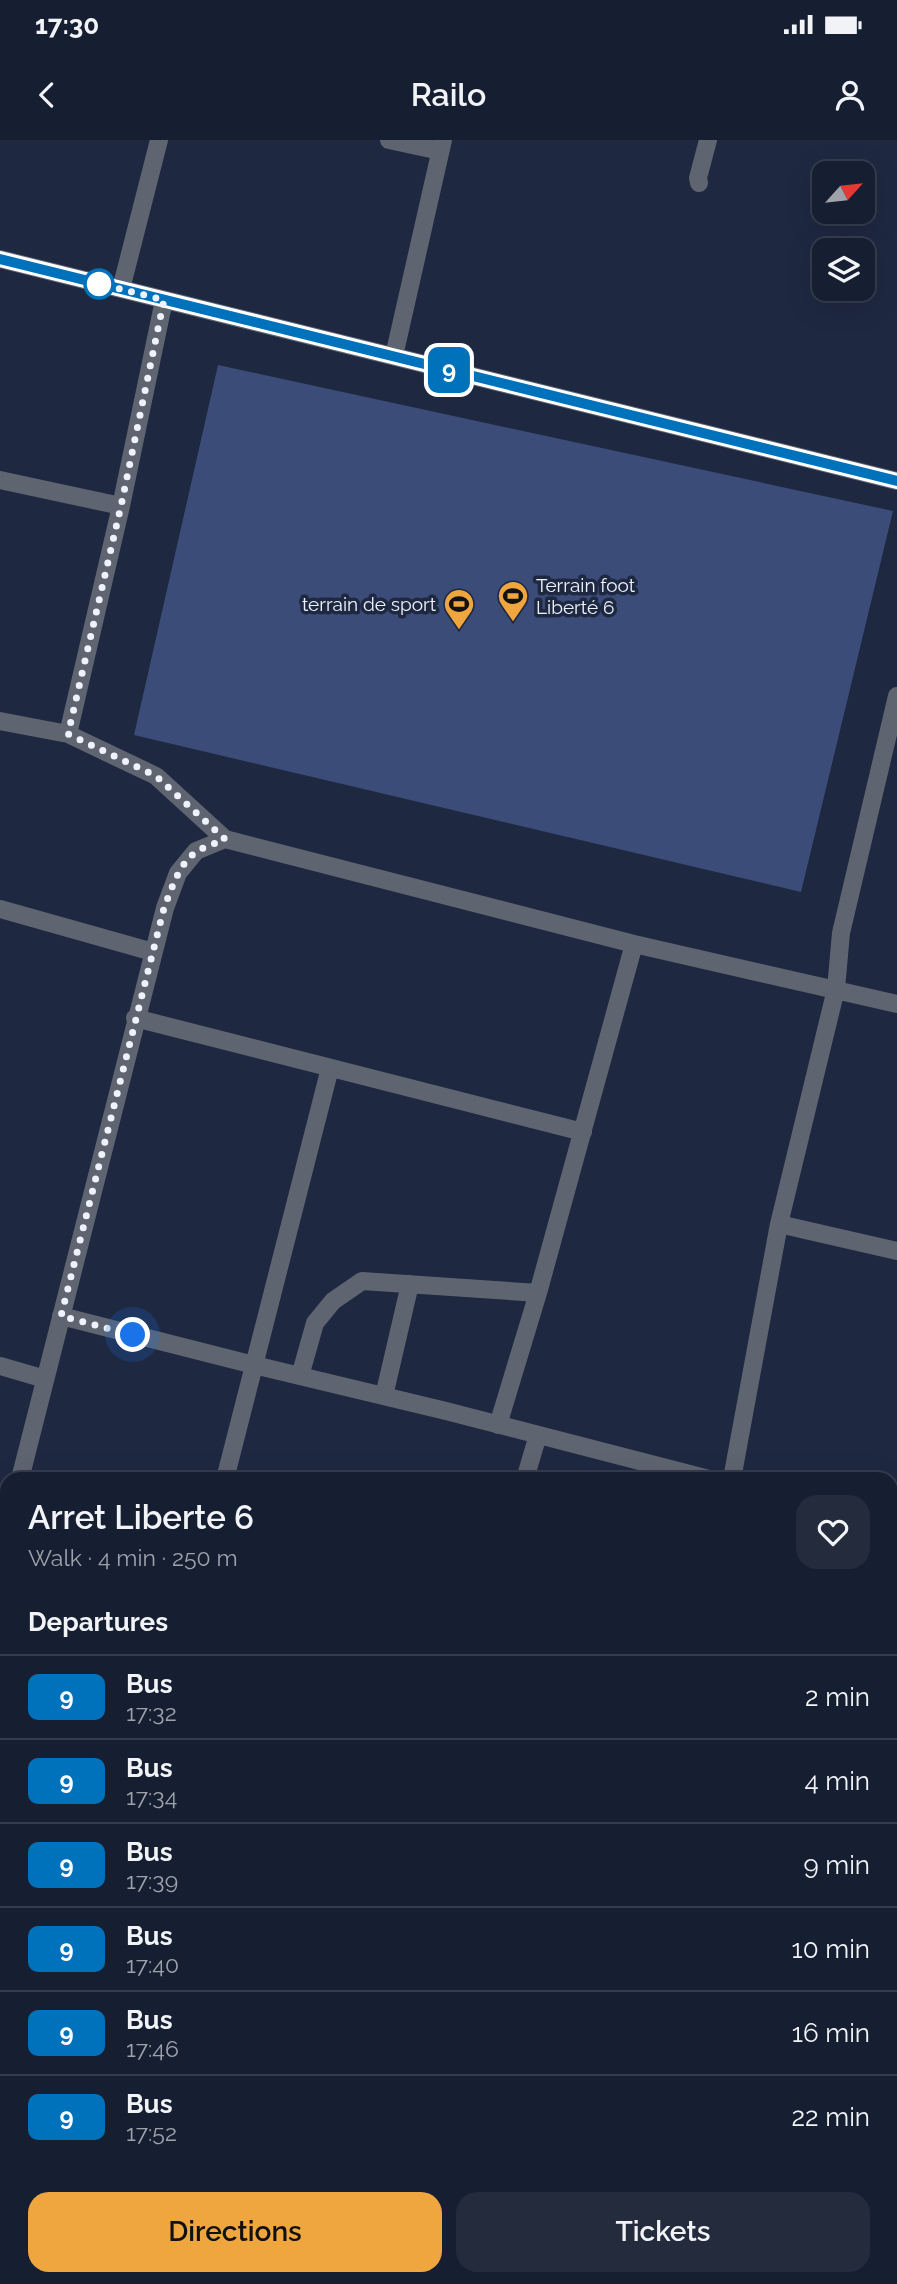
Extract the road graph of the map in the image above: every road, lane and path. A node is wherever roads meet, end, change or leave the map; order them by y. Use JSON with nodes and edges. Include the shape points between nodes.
{"nodes":[{"id":1,"x":159,"y":140,"type":"edge"},
{"id":2,"x":389,"y":140,"type":"edge"},
{"id":3,"x":708,"y":140,"type":"edge"},
{"id":4,"x":441,"y":146,"type":"edge"},
{"id":5,"x":699,"y":183,"type":"dead end"},
{"id":6,"x":0,"y":260,"type":"edge"},
{"id":7,"x":121,"y":289,"type":"junction"},
{"id":8,"x":164,"y":300,"type":"junction"},
{"id":9,"x":394,"y":356,"type":"junction"},
{"id":10,"x":0,"y":480,"type":"edge"},
{"id":11,"x":897,"y":481,"type":"edge"},
{"id":12,"x":121,"y":506,"type":"junction"},
{"id":13,"x":897,"y":696,"type":"edge"},
{"id":14,"x":0,"y":721,"type":"edge"},
{"id":15,"x":68,"y":734,"type":"junction"},
{"id":16,"x":225,"y":839,"type":"junction"},
{"id":17,"x":0,"y":909,"type":"edge"},
{"id":18,"x":634,"y":944,"type":"junction"},
{"id":19,"x":153,"y":952,"type":"junction"},
{"id":20,"x":835,"y":989,"type":"junction"},
{"id":21,"x":897,"y":1004,"type":"edge"},
{"id":22,"x":135,"y":1018,"type":"junction"},
{"id":23,"x":330,"y":1068,"type":"junction"},
{"id":24,"x":583,"y":1132,"type":"junction"},
{"id":25,"x":779,"y":1224,"type":"junction"},
{"id":26,"x":897,"y":1251,"type":"edge"},
{"id":27,"x":410,"y":1284,"type":"junction"},
{"id":28,"x":538,"y":1293,"type":"junction"},
{"id":29,"x":61,"y":1316,"type":"junction"},
{"id":30,"x":254,"y":1365,"type":"junction"},
{"id":31,"x":0,"y":1366,"type":"edge"},
{"id":32,"x":300,"y":1376,"type":"junction"},
{"id":33,"x":45,"y":1380,"type":"junction"},
{"id":34,"x":384,"y":1396,"type":"junction"},
{"id":35,"x":498,"y":1425,"type":"junction"},
{"id":36,"x":538,"y":1435,"type":"junction"},
{"id":37,"x":22,"y":1472,"type":"edge"},
{"id":38,"x":227,"y":1472,"type":"edge"},
{"id":39,"x":527,"y":1472,"type":"edge"},
{"id":40,"x":682,"y":1472,"type":"edge"},
{"id":41,"x":733,"y":1472,"type":"edge"}],
"edges":[{"from":1,"to":7,"type":"street"},
{"from":2,"to":4,"type":"street"},
{"from":3,"to":5,"type":"street"},
{"from":4,"to":9,"type":"street"},
{"from":6,"to":7,"type":"street"},
{"from":7,"to":8,"type":"street"},
{"from":8,"to":9,"type":"street"},
{"from":8,"to":12,"type":"street"},
{"from":9,"to":11,"type":"street"},
{"from":10,"to":12,"type":"street"},
{"from":12,"to":15,"type":"street"},
{"from":13,"to":20,"type":"street","via":[[841,933]]},
{"from":14,"to":15,"type":"street"},
{"from":15,"to":16,"type":"street","via":[[156,776]]},
{"from":16,"to":18,"type":"street"},
{"from":16,"to":19,"type":"street","via":[[196,851],[178,873]]},
{"from":17,"to":19,"type":"street"},
{"from":18,"to":20,"type":"street"},
{"from":18,"to":24,"type":"street"},
{"from":19,"to":22,"type":"street"},
{"from":20,"to":21,"type":"street"},
{"from":20,"to":25,"type":"street"},
{"from":22,"to":23,"type":"street"},
{"from":22,"to":29,"type":"street"},
{"from":23,"to":24,"type":"street"},
{"from":23,"to":30,"type":"street"},
{"from":24,"to":28,"type":"street"},
{"from":25,"to":26,"type":"street"},
{"from":25,"to":41,"type":"street"},
{"from":27,"to":28,"type":"street"},
{"from":27,"to":32,"type":"street","via":[[362,1281],[333,1301],[315,1323]]},
{"from":27,"to":34,"type":"street"},
{"from":28,"to":35,"type":"street"},
{"from":29,"to":30,"type":"street"},
{"from":29,"to":33,"type":"street"},
{"from":30,"to":32,"type":"street"},
{"from":30,"to":38,"type":"street"},
{"from":31,"to":33,"type":"street"},
{"from":32,"to":34,"type":"street"},
{"from":33,"to":37,"type":"street"},
{"from":34,"to":35,"type":"street"},
{"from":35,"to":36,"type":"street"},
{"from":36,"to":39,"type":"street"},
{"from":36,"to":40,"type":"street"}]}
